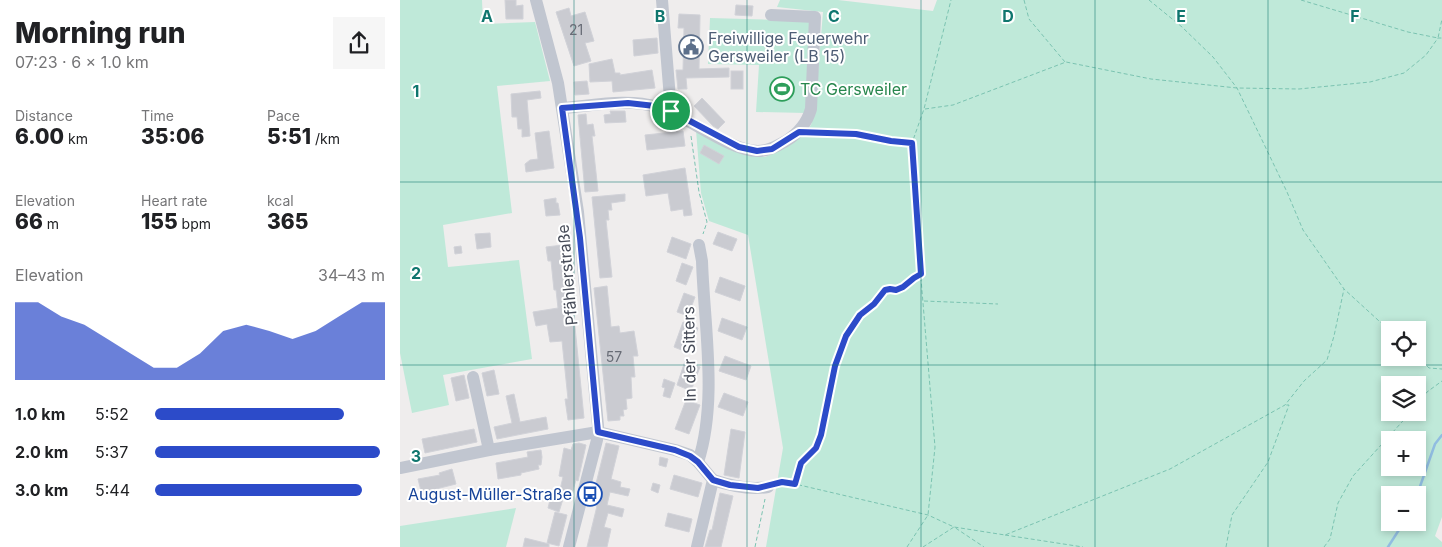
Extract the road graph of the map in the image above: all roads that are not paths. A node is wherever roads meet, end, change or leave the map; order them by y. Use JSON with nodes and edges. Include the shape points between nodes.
{"nodes":[{"id":1,"x":536,"y":0,"type":"edge"},
{"id":2,"x":662,"y":0,"type":"edge"},
{"id":3,"x":771,"y":15,"type":"dead end"},
{"id":4,"x":562,"y":108,"type":"junction"},
{"id":5,"x":671,"y":111,"type":"junction"},
{"id":6,"x":700,"y":245,"type":"road end"},
{"id":7,"x":473,"y":377,"type":"dead end"},
{"id":8,"x":598,"y":432,"type":"junction"},
{"id":9,"x":489,"y":450,"type":"junction"},
{"id":10,"x":698,"y":462,"type":"junction"},
{"id":11,"x":400,"y":468,"type":"edge"},
{"id":12,"x":713,"y":480,"type":"junction"},
{"id":13,"x":768,"y":487,"type":"road end"},
{"id":14,"x":569,"y":547,"type":"edge"},
{"id":15,"x":697,"y":547,"type":"edge"}],
"edges":[{"from":1,"to":4,"type":"street","name":"Pfählerstraße"},
{"from":2,"to":5,"type":"street"},
{"from":3,"to":5,"type":"street","via":[[815,17],[811,109],[799,132],[772,149],[757,151],[739,147]]},
{"from":4,"to":5,"type":"street","via":[[628,103]]},
{"from":4,"to":8,"type":"street","name":"Pfählerstraße","via":[[578,221]]},
{"from":6,"to":10,"type":"street","name":"In der Sitters","via":[[708,375],[705,441]]},
{"from":7,"to":9,"type":"street"},
{"from":8,"to":9,"type":"street"},
{"from":8,"to":10,"type":"street","via":[[675,450]]},
{"from":8,"to":14,"type":"street","name":"Pfählerstraße"},
{"from":9,"to":11,"type":"street"},
{"from":10,"to":12,"type":"street"},
{"from":12,"to":13,"type":"street","via":[[730,485]]},
{"from":12,"to":15,"type":"street"}]}
